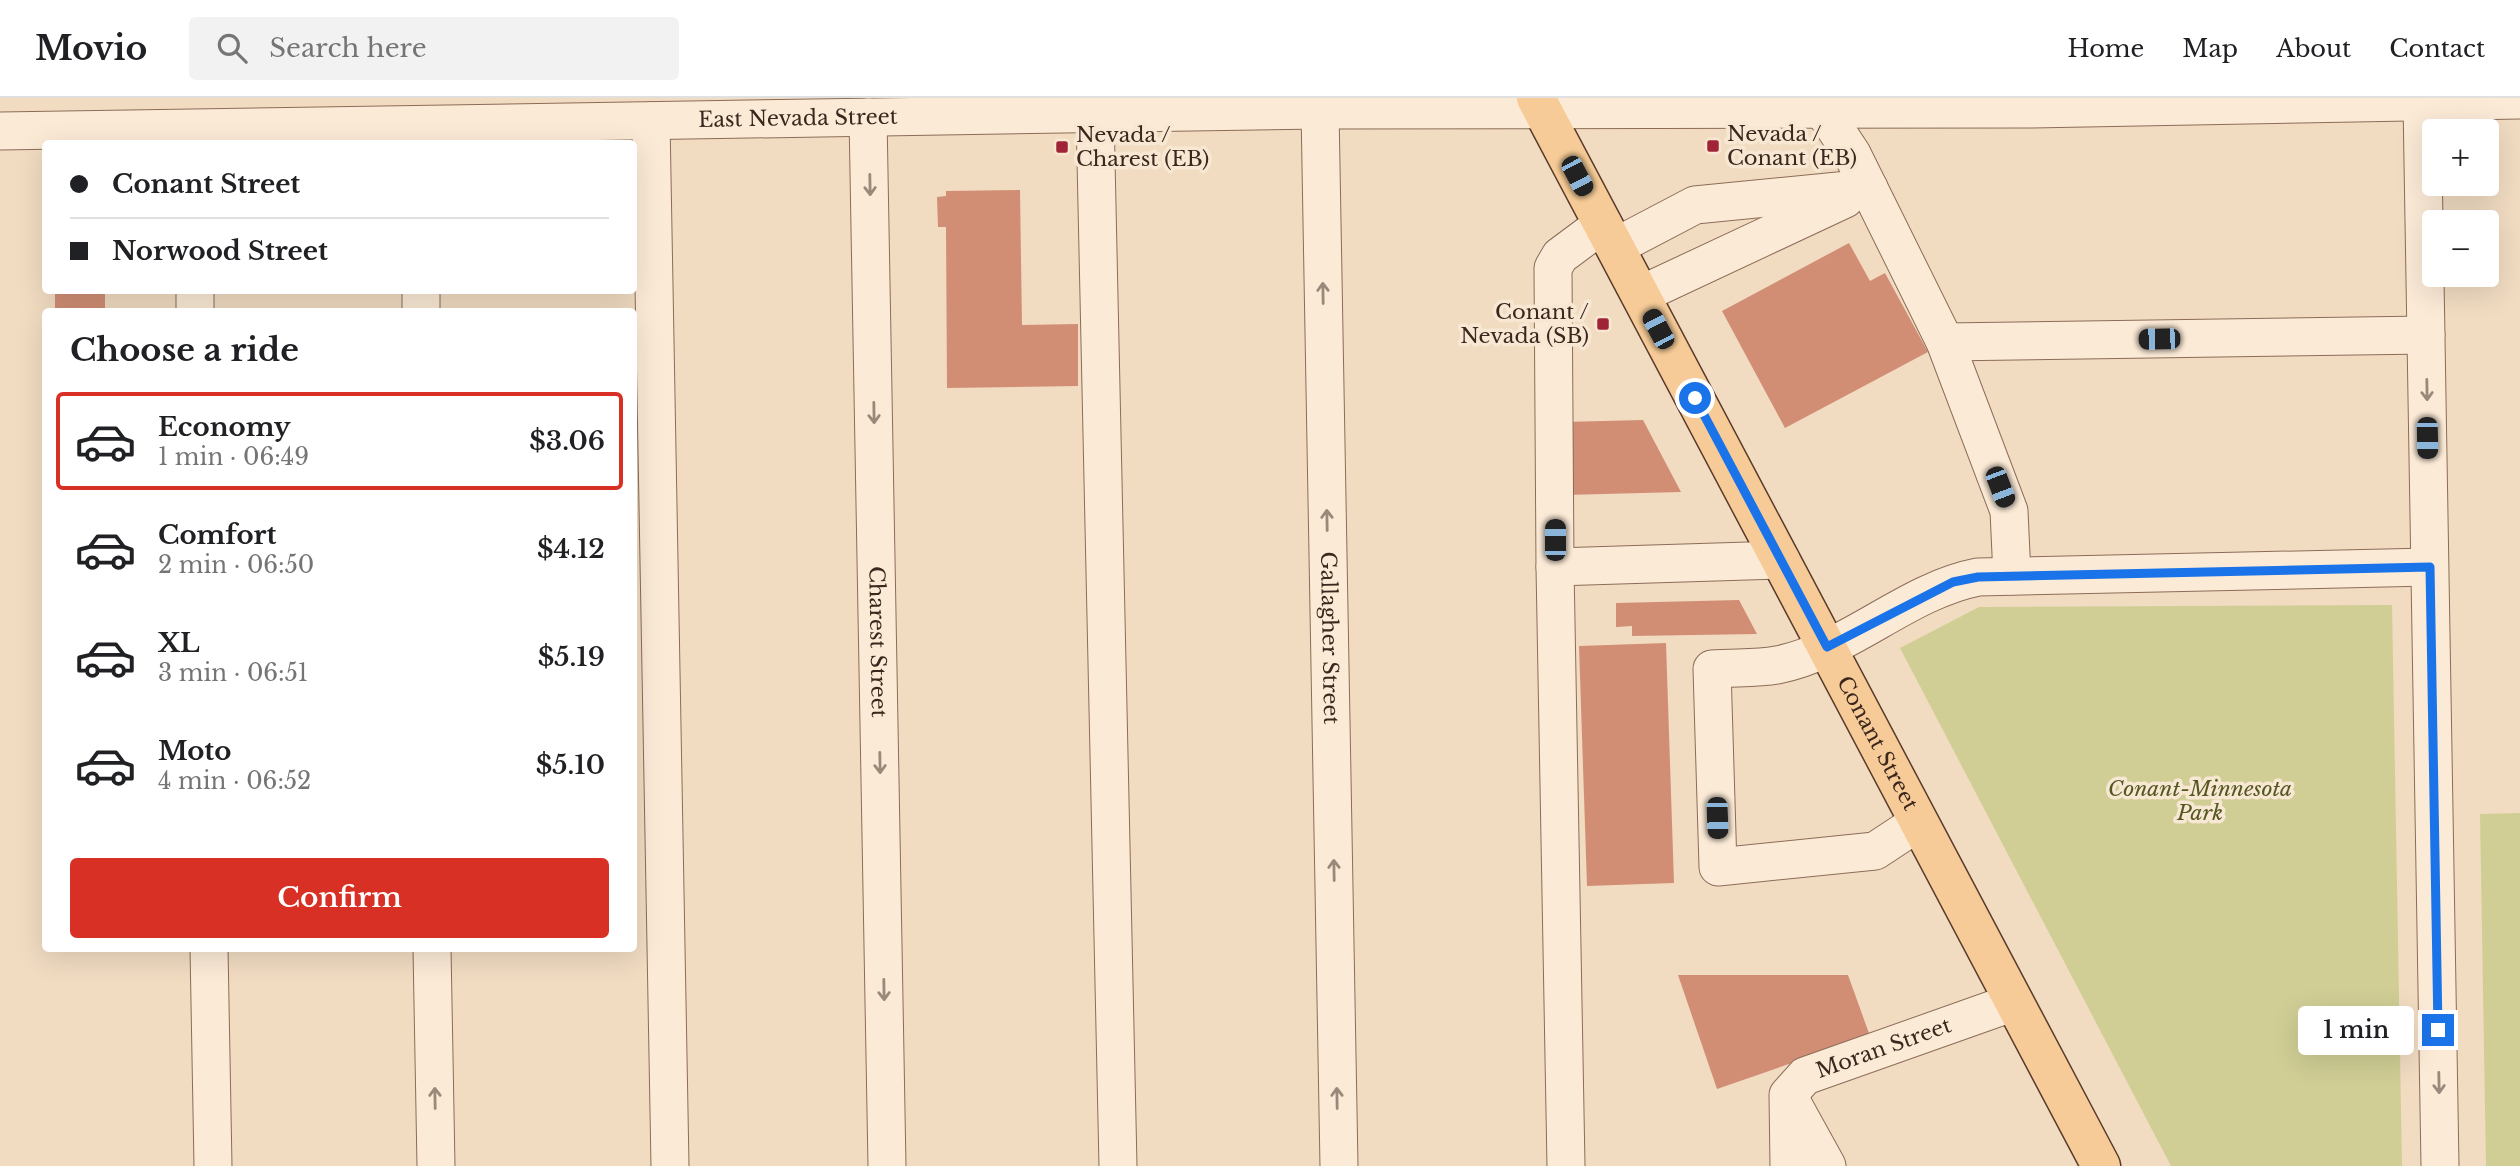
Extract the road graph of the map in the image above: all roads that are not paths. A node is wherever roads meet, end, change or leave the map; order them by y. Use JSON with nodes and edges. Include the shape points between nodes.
{"nodes":[{"id":1,"x":2520,"y":100,"type":"edge"},
{"id":2,"x":2422,"y":102,"type":"junction"},
{"id":3,"x":1390,"y":104,"type":"edge"},
{"id":4,"x":1539,"y":104,"type":"edge"},
{"id":5,"x":1818,"y":104,"type":"edge"},
{"id":6,"x":2029,"y":104,"type":"edge"},
{"id":7,"x":1246,"y":105,"type":"edge"},
{"id":8,"x":1112,"y":108,"type":"edge"},
{"id":9,"x":610,"y":110,"type":"edge"},
{"id":10,"x":1320,"y":110,"type":"junction"},
{"id":11,"x":143,"y":114,"type":"edge"},
{"id":12,"x":868,"y":117,"type":"junction"},
{"id":13,"x":650,"y":121,"type":"junction"},
{"id":14,"x":0,"y":131,"type":"edge"},
{"id":15,"x":418,"y":134,"type":"edge"},
{"id":16,"x":191,"y":136,"type":"edge"},
{"id":17,"x":1869,"y":188,"type":"junction"},
{"id":18,"x":1609,"y":236,"type":"junction"},
{"id":19,"x":1640,"y":295,"type":"junction"},
{"id":20,"x":2426,"y":335,"type":"junction"},
{"id":21,"x":1945,"y":342,"type":"junction"},
{"id":22,"x":1781,"y":560,"type":"junction"},
{"id":23,"x":2430,"y":567,"type":"junction"},
{"id":24,"x":1555,"y":568,"type":"junction"},
{"id":25,"x":2012,"y":576,"type":"junction"},
{"id":26,"x":1827,"y":647,"type":"junction"},
{"id":27,"x":1919,"y":822,"type":"junction"},
{"id":28,"x":209,"y":952,"type":"edge"},
{"id":29,"x":432,"y":952,"type":"edge"},
{"id":30,"x":2014,"y":1002,"type":"junction"},
{"id":31,"x":1788,"y":1096,"type":"junction"},
{"id":32,"x":213,"y":1166,"type":"edge"},
{"id":33,"x":436,"y":1166,"type":"edge"},
{"id":34,"x":670,"y":1166,"type":"edge"},
{"id":35,"x":887,"y":1166,"type":"edge"},
{"id":36,"x":1118,"y":1166,"type":"edge"},
{"id":37,"x":1339,"y":1166,"type":"edge"},
{"id":38,"x":1566,"y":1166,"type":"edge"},
{"id":39,"x":1789,"y":1166,"type":"edge"},
{"id":40,"x":1827,"y":1166,"type":"edge"},
{"id":41,"x":2101,"y":1166,"type":"edge"},
{"id":42,"x":2440,"y":1166,"type":"edge"}],
"edges":[{"from":1,"to":2,"type":"street","name":"East Nevada Street"},
{"from":2,"to":6,"type":"street","name":"East Nevada Street"},
{"from":2,"to":20,"type":"street"},
{"from":3,"to":4,"type":"street","name":"East Nevada Street"},
{"from":3,"to":10,"type":"street","name":"East Nevada Street"},
{"from":4,"to":5,"type":"street","name":"East Nevada Street"},
{"from":4,"to":18,"type":"main road","name":"Conant Street"},
{"from":5,"to":6,"type":"street","name":"East Nevada Street"},
{"from":5,"to":17,"type":"street"},
{"from":7,"to":8,"type":"street","name":"East Nevada Street"},
{"from":7,"to":10,"type":"street","name":"East Nevada Street"},
{"from":8,"to":12,"type":"street","name":"East Nevada Street"},
{"from":8,"to":36,"type":"street"},
{"from":9,"to":13,"type":"street","name":"East Nevada Street"},
{"from":9,"to":15,"type":"street","name":"East Nevada Street"},
{"from":37,"to":10,"type":"street","name":"Gallagher Street","one_way":true},
{"from":11,"to":14,"type":"street","name":"East Nevada Street"},
{"from":11,"to":16,"type":"street","name":"East Nevada Street"},
{"from":12,"to":13,"type":"street","name":"East Nevada Street"},
{"from":12,"to":35,"type":"street","name":"Charest Street","one_way":true},
{"from":13,"to":34,"type":"street"},
{"from":15,"to":16,"type":"street","name":"East Nevada Street"},
{"from":17,"to":18,"type":"street","via":[[1695,205]]},
{"from":17,"to":19,"type":"street"},
{"from":17,"to":21,"type":"street"},
{"from":18,"to":19,"type":"main road","name":"Conant Street"},
{"from":18,"to":24,"type":"street","via":[[1560,256],[1553,268]]},
{"from":19,"to":22,"type":"main road","name":"Conant Street"},
{"from":20,"to":21,"type":"street"},
{"from":20,"to":23,"type":"street","one_way":true},
{"from":21,"to":25,"type":"street","via":[[2009,511]]},
{"from":22,"to":24,"type":"street"},
{"from":22,"to":26,"type":"main road","name":"Conant Street"},
{"from":23,"to":25,"type":"street"},
{"from":23,"to":42,"type":"street","one_way":true},
{"from":24,"to":38,"type":"street"},
{"from":25,"to":26,"type":"street","via":[[1953,582]]},
{"from":26,"to":27,"type":"main road","name":"Conant Street"},
{"from":26,"to":27,"type":"street","via":[[1777,665],[1712,669],[1718,867],[1875,851]]},
{"from":27,"to":30,"type":"main road","name":"Conant Street"},
{"from":28,"to":32,"type":"street"},
{"from":33,"to":29,"type":"street","one_way":true},
{"from":30,"to":31,"type":"street","name":"Moran Street","via":[[1805,1076]]},
{"from":30,"to":41,"type":"main road","name":"Conant Street"},
{"from":31,"to":39,"type":"street"},
{"from":31,"to":40,"type":"street"}]}
